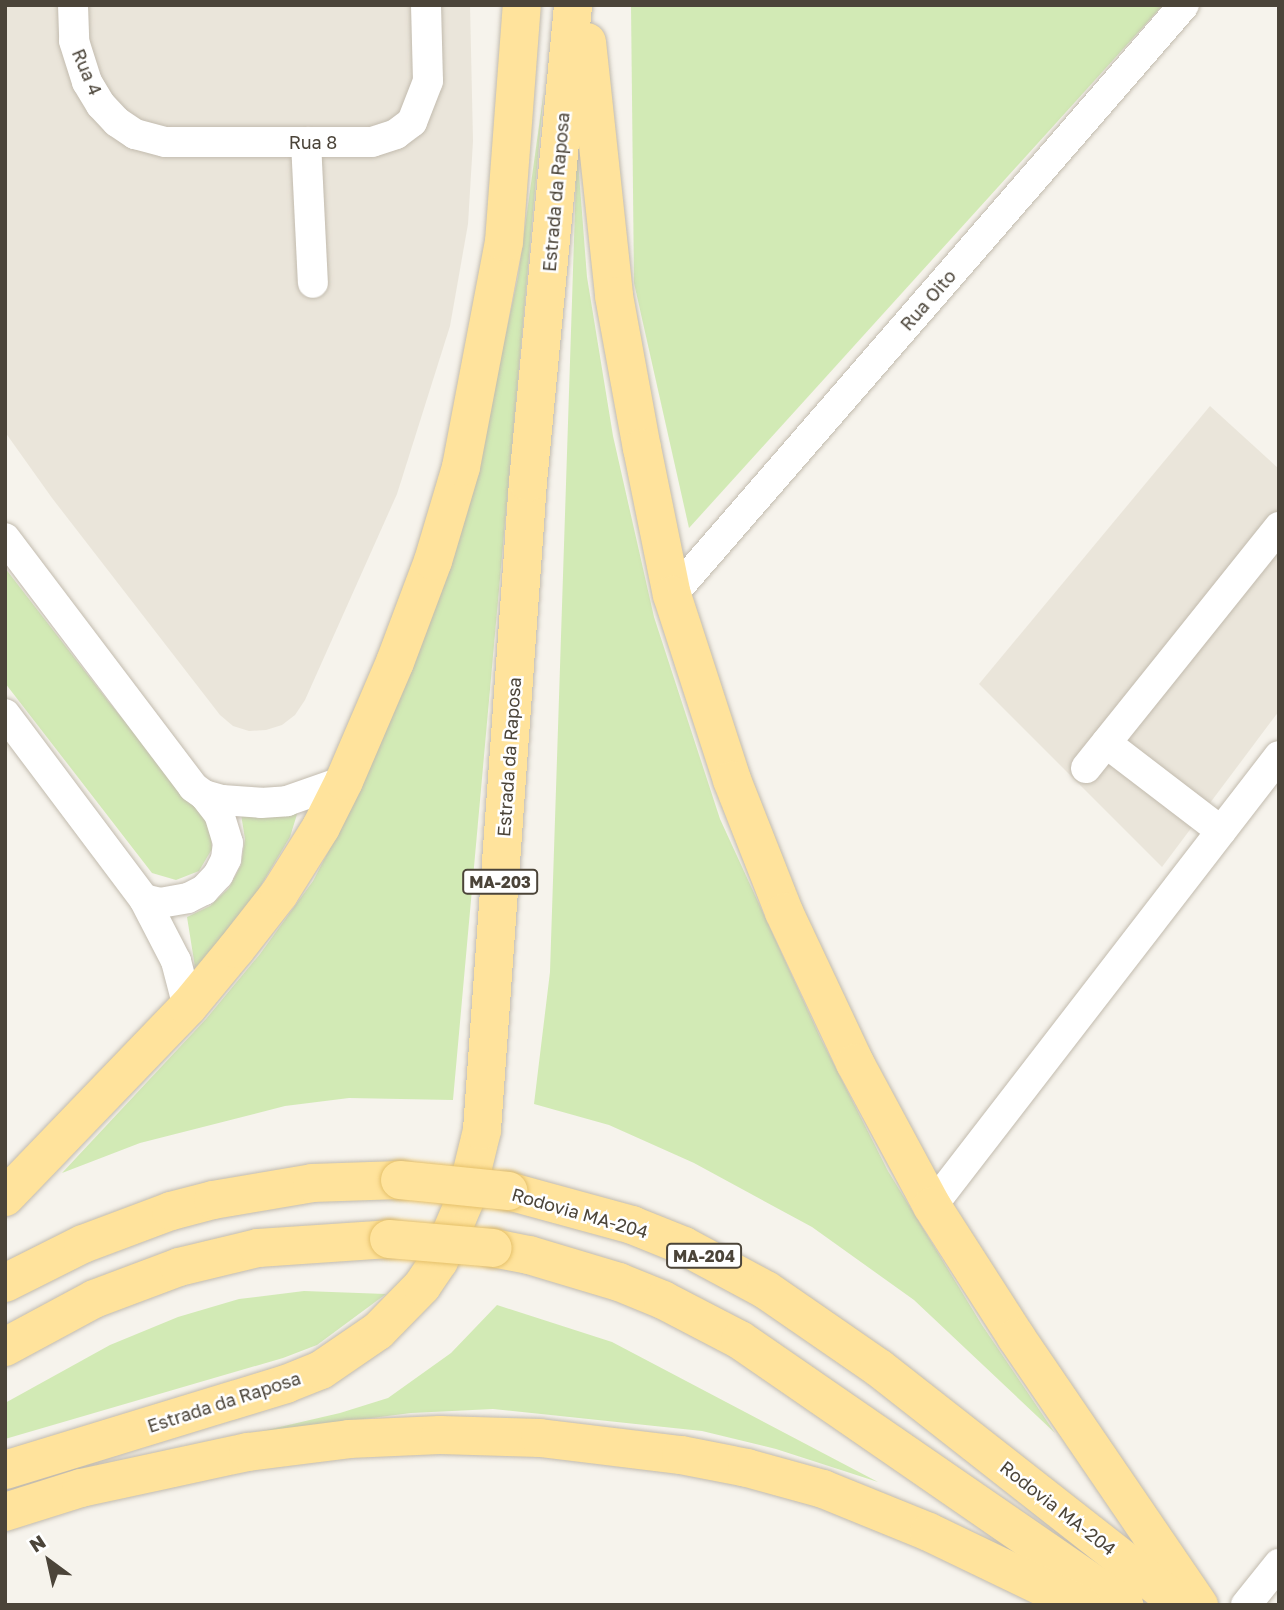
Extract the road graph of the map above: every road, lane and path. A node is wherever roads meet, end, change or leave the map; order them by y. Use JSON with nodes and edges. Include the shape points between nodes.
{"nodes":[{"id":1,"x":73,"y":5,"type":"edge"},
{"id":2,"x":426,"y":5,"type":"edge"},
{"id":3,"x":522,"y":5,"type":"edge"},
{"id":4,"x":573,"y":5,"type":"edge"},
{"id":5,"x":586,"y":5,"type":"edge"},
{"id":6,"x":1184,"y":5,"type":"edge"},
{"id":7,"x":165,"y":142,"type":"joint"},
{"id":8,"x":306,"y":142,"type":"junction"},
{"id":9,"x":313,"y":283,"type":"dead end"},
{"id":10,"x":1279,"y":527,"type":"edge"},
{"id":11,"x":5,"y":538,"type":"edge"},
{"id":12,"x":672,"y":595,"type":"junction"},
{"id":13,"x":5,"y":714,"type":"edge"},
{"id":14,"x":1106,"y":743,"type":"junction"},
{"id":15,"x":1279,"y":756,"type":"edge"},
{"id":16,"x":1086,"y":768,"type":"dead end"},
{"id":17,"x":344,"y":781,"type":"junction"},
{"id":18,"x":204,"y":795,"type":"junction"},
{"id":19,"x":1221,"y":831,"type":"junction"},
{"id":20,"x":144,"y":899,"type":"junction"},
{"id":21,"x":188,"y":1007,"type":"junction"},
{"id":22,"x":5,"y":1197,"type":"edge"},
{"id":23,"x":932,"y":1206,"type":"junction"},
{"id":24,"x":5,"y":1283,"type":"edge"},
{"id":25,"x":5,"y":1347,"type":"edge"},
{"id":26,"x":5,"y":1470,"type":"edge"},
{"id":27,"x":5,"y":1512,"type":"edge"},
{"id":28,"x":1279,"y":1564,"type":"edge"},
{"id":29,"x":1081,"y":1605,"type":"edge"},
{"id":30,"x":1124,"y":1605,"type":"edge"},
{"id":31,"x":1181,"y":1605,"type":"edge"},
{"id":32,"x":1199,"y":1605,"type":"edge"},
{"id":33,"x":1246,"y":1605,"type":"edge"}],
"edges":[{"from":1,"to":7,"type":"street","name":"Rua 4","via":[[74,41],[87,82],[101,105],[135,134]]},
{"from":2,"to":8,"type":"street","name":"Rua 8","via":[[428,81],[412,122],[396,134],[372,142]]},
{"from":3,"to":17,"type":"main road","via":[[504,242],[461,467],[433,561]]},
{"from":4,"to":26,"type":"main road","name":"Estrada da Raposa","number":"MA-203","via":[[528,482],[482,1130],[465,1200],[439,1261],[422,1286],[378,1331],[321,1370],[273,1389]]},
{"from":5,"to":12,"type":"main road","via":[[614,296]]},
{"from":6,"to":12,"type":"street","name":"Rua Oito"},
{"from":7,"to":8,"type":"street","name":"Rua 8"},
{"from":8,"to":9,"type":"street"},
{"from":10,"to":14,"type":"street"},
{"from":11,"to":18,"type":"street","via":[[184,777]]},
{"from":12,"to":23,"type":"main road","via":[[732,780],[784,912],[855,1063]]},
{"from":13,"to":20,"type":"street"},
{"from":14,"to":16,"type":"street"},
{"from":14,"to":19,"type":"street"},
{"from":15,"to":19,"type":"street"},
{"from":17,"to":18,"type":"street","via":[[287,801],[239,804]]},
{"from":17,"to":21,"type":"main road","via":[[279,894]]},
{"from":18,"to":20,"type":"street","via":[[219,814],[228,844],[218,875],[188,898],[160,903]]},
{"from":19,"to":23,"type":"street"},
{"from":20,"to":21,"type":"street","via":[[176,961]]},
{"from":21,"to":22,"type":"main road"},
{"from":23,"to":32,"type":"main road"},
{"from":24,"to":31,"type":"main road","name":"Rodovia MA-204","number":"MA-204","bridge":true,"via":[[116,1231],[213,1200],[312,1183],[400,1180],[508,1191],[632,1225],[684,1246],[766,1290],[879,1368]]},
{"from":25,"to":30,"type":"main road","bridge":true,"via":[[94,1299],[179,1268],[258,1248],[389,1239],[493,1248],[540,1258],[663,1300],[740,1340]]},
{"from":27,"to":29,"type":"main road","via":[[81,1488],[248,1452],[349,1439],[440,1435],[552,1440],[681,1455],[823,1489],[929,1532]]},
{"from":28,"to":33,"type":"street"}]}
